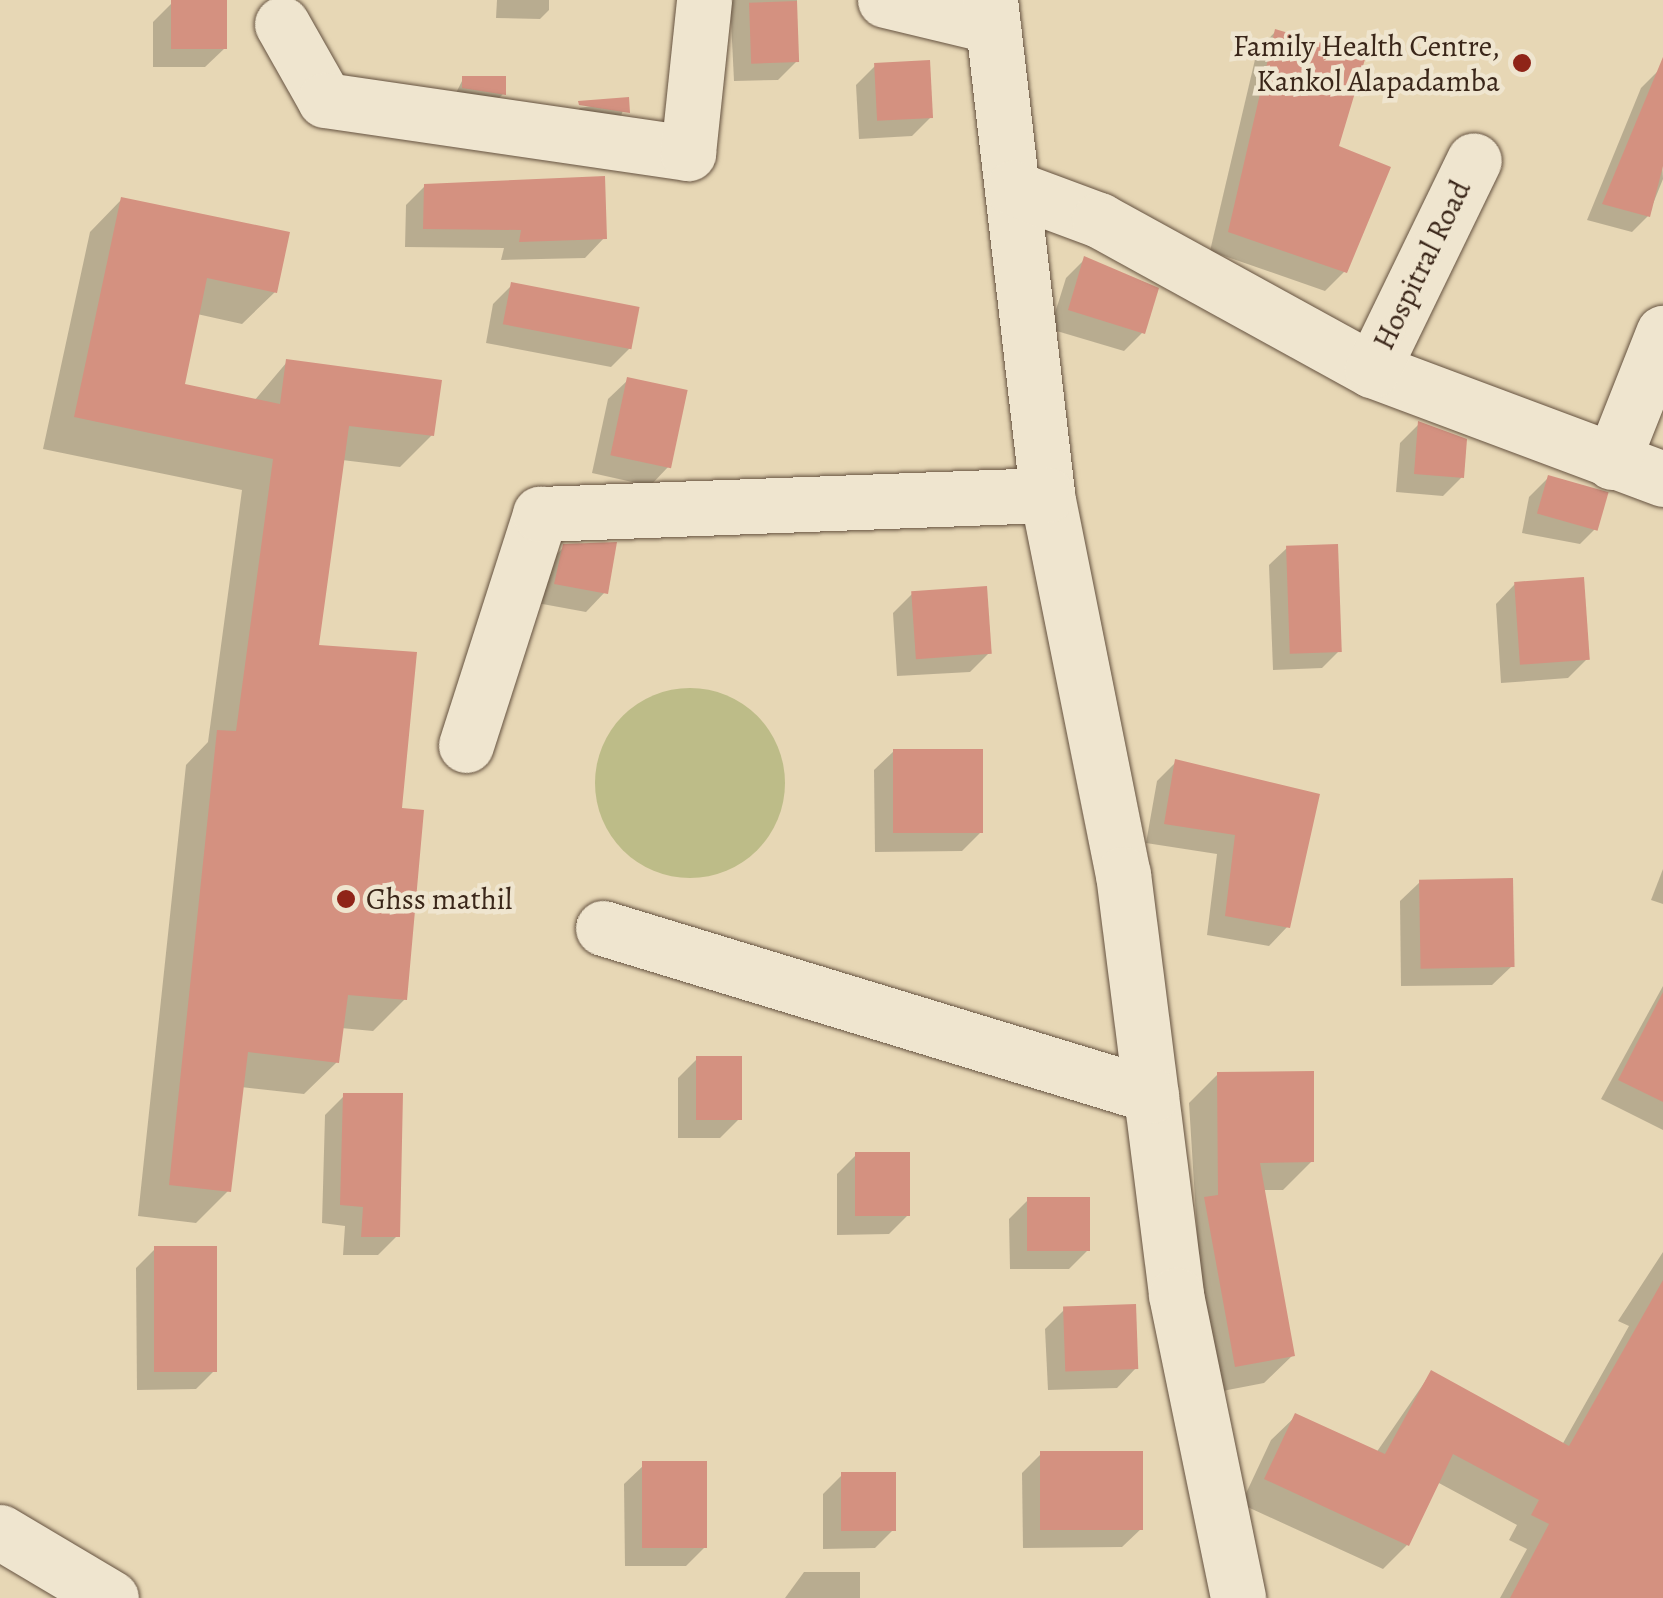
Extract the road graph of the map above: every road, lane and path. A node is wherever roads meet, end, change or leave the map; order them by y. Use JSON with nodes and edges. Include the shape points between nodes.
{"nodes":[{"id":1,"x":704,"y":0,"type":"edge"},
{"id":2,"x":885,"y":0,"type":"edge"},
{"id":3,"x":991,"y":13,"type":"edge"},
{"id":4,"x":282,"y":24,"type":"dead end"},
{"id":5,"x":1474,"y":160,"type":"dead end"},
{"id":6,"x":1013,"y":188,"type":"junction"},
{"id":7,"x":1663,"y":333,"type":"edge"},
{"id":8,"x":1372,"y":370,"type":"junction"},
{"id":9,"x":1612,"y":462,"type":"junction"},
{"id":10,"x":1663,"y":479,"type":"edge"},
{"id":11,"x":1046,"y":495,"type":"junction"},
{"id":12,"x":466,"y":745,"type":"dead end"},
{"id":13,"x":603,"y":928,"type":"dead end"},
{"id":14,"x":1150,"y":1095,"type":"junction"},
{"id":15,"x":0,"y":1532,"type":"edge"},
{"id":16,"x":111,"y":1598,"type":"edge"},
{"id":17,"x":1238,"y":1598,"type":"edge"}],
"edges":[{"from":1,"to":4,"type":"street","via":[[688,153],[325,100]]},
{"from":2,"to":3,"type":"street"},
{"from":3,"to":6,"type":"street"},
{"from":5,"to":8,"type":"street","name":"Hospitral Road"},
{"from":6,"to":8,"type":"street","via":[[1098,220]]},
{"from":6,"to":11,"type":"street"},
{"from":7,"to":9,"type":"street"},
{"from":8,"to":9,"type":"street"},
{"from":9,"to":10,"type":"street"},
{"from":11,"to":12,"type":"street","via":[[540,514]]},
{"from":11,"to":14,"type":"street","via":[[1123,874]]},
{"from":13,"to":14,"type":"street"},
{"from":14,"to":17,"type":"street","via":[[1176,1295]]},
{"from":15,"to":16,"type":"street"}]}
